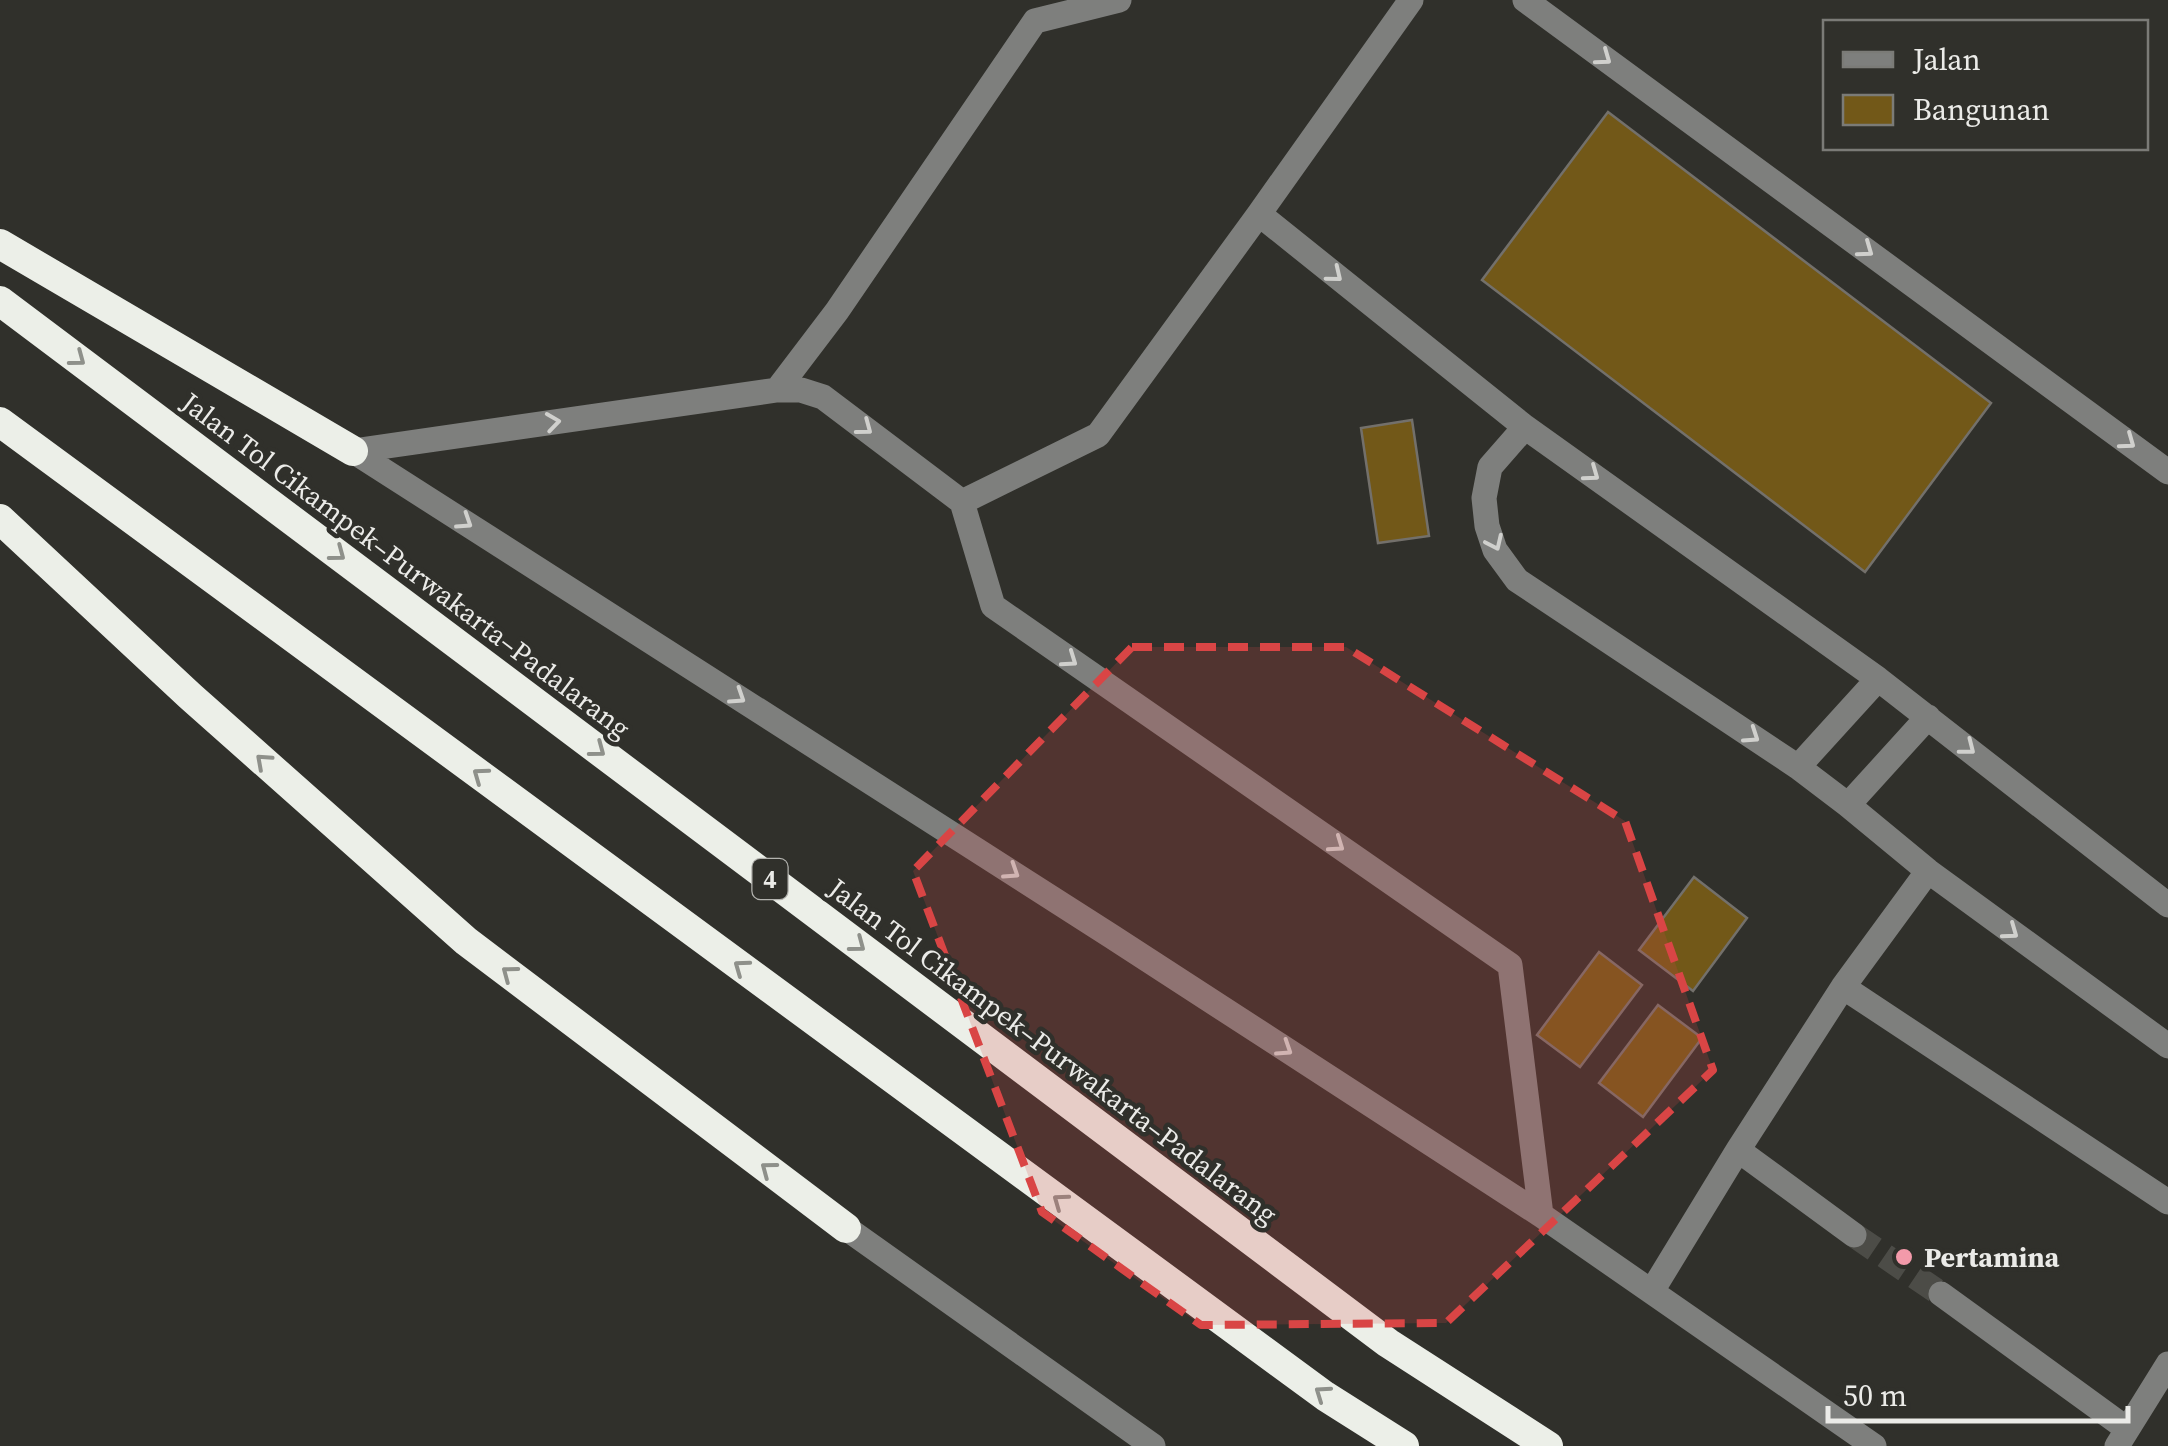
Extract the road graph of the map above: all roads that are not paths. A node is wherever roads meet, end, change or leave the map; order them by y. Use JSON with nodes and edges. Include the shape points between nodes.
{"nodes":[{"id":1,"x":1119,"y":0,"type":"edge"},
{"id":2,"x":1410,"y":0,"type":"edge"},
{"id":3,"x":1525,"y":0,"type":"edge"},
{"id":4,"x":1036,"y":10,"type":"edge"},
{"id":5,"x":1259,"y":214,"type":"junction"},
{"id":6,"x":0,"y":244,"type":"edge"},
{"id":7,"x":0,"y":300,"type":"edge"},
{"id":8,"x":777,"y":390,"type":"junction"},
{"id":9,"x":0,"y":422,"type":"edge"},
{"id":10,"x":1526,"y":427,"type":"junction"},
{"id":11,"x":353,"y":451,"type":"junction"},
{"id":12,"x":2168,"y":472,"type":"edge"},
{"id":13,"x":962,"y":502,"type":"junction"},
{"id":14,"x":0,"y":519,"type":"edge"},
{"id":15,"x":1878,"y":679,"type":"junction"},
{"id":16,"x":1928,"y":716,"type":"junction"},
{"id":17,"x":1798,"y":766,"type":"junction"},
{"id":18,"x":1848,"y":804,"type":"junction"},
{"id":19,"x":1928,"y":872,"type":"junction"},
{"id":20,"x":2168,"y":905,"type":"edge"},
{"id":21,"x":1844,"y":987,"type":"junction"},
{"id":22,"x":2168,"y":1046,"type":"edge"},
{"id":23,"x":1738,"y":1150,"type":"junction"},
{"id":24,"x":2168,"y":1202,"type":"edge"},
{"id":25,"x":1542,"y":1215,"type":"junction"},
{"id":26,"x":846,"y":1228,"type":"joint"},
{"id":27,"x":1854,"y":1235,"type":"tunnel mouth"},
{"id":28,"x":1652,"y":1291,"type":"junction"},
{"id":29,"x":1941,"y":1294,"type":"tunnel mouth"},
{"id":30,"x":2168,"y":1364,"type":"edge"},
{"id":31,"x":2122,"y":1438,"type":"edge"},
{"id":32,"x":1153,"y":1446,"type":"edge"},
{"id":33,"x":1404,"y":1446,"type":"edge"},
{"id":34,"x":1548,"y":1446,"type":"edge"},
{"id":35,"x":1874,"y":1446,"type":"edge"}],
"edges":[{"from":1,"to":4,"type":"lane"},
{"from":2,"to":5,"type":"lane"},
{"from":3,"to":12,"type":"lane","one_way":true},
{"from":4,"to":8,"type":"lane","via":[[837,312]]},
{"from":5,"to":10,"type":"lane","one_way":true},
{"from":5,"to":13,"type":"lane","via":[[1098,435]]},
{"from":6,"to":11,"type":"highway"},
{"from":7,"to":34,"type":"highway","name":"Jalan Tol Cikampek–Purwakarta–Padalarang","number":"4","one_way":true,"via":[[1388,1343]]},
{"from":11,"to":8,"type":"lane","one_way":true},
{"from":8,"to":13,"type":"lane","one_way":true,"via":[[823,397]]},
{"from":33,"to":9,"type":"highway","one_way":true,"via":[[1325,1396]]},
{"from":10,"to":15,"type":"lane","one_way":true},
{"from":10,"to":17,"type":"lane","one_way":true,"via":[[1490,467],[1484,498],[1496,550],[1518,580]]},
{"from":11,"to":25,"type":"lane","one_way":true},
{"from":13,"to":25,"type":"lane","one_way":true,"via":[[992,606],[1510,966]]},
{"from":26,"to":14,"type":"highway","one_way":true,"via":[[466,941]]},
{"from":15,"to":16,"type":"lane"},
{"from":15,"to":17,"type":"lane"},
{"from":16,"to":18,"type":"lane"},
{"from":16,"to":20,"type":"lane","one_way":true},
{"from":17,"to":18,"type":"lane"},
{"from":18,"to":19,"type":"lane"},
{"from":19,"to":21,"type":"lane"},
{"from":19,"to":22,"type":"lane","one_way":true},
{"from":21,"to":23,"type":"lane"},
{"from":21,"to":24,"type":"lane"},
{"from":23,"to":27,"type":"lane"},
{"from":23,"to":28,"type":"lane"},
{"from":25,"to":28,"type":"lane"},
{"from":26,"to":32,"type":"lane"},
{"from":28,"to":35,"type":"lane"},
{"from":29,"to":31,"type":"lane"},
{"from":30,"to":31,"type":"lane"}]}
